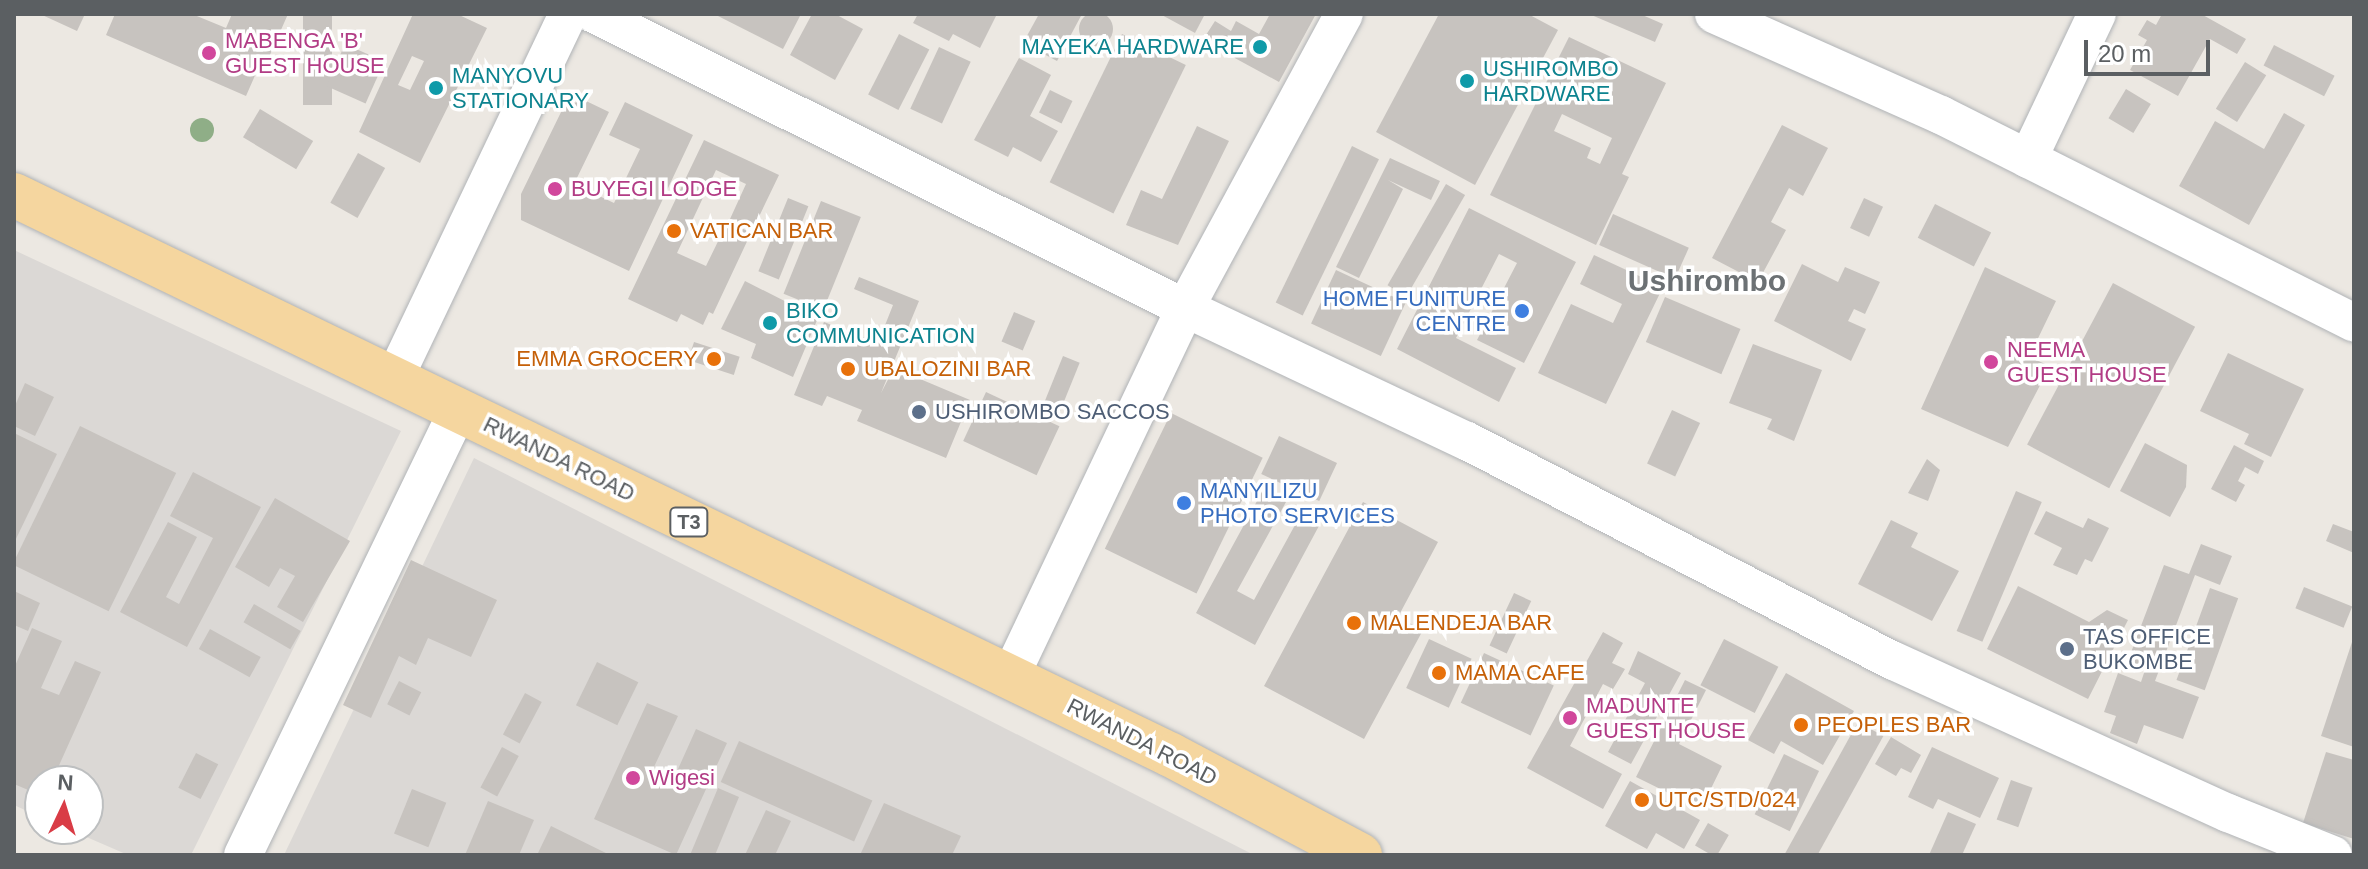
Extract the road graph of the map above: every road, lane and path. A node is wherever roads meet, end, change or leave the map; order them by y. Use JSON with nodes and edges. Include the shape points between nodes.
{"nodes":[{"id":1,"x":568,"y":14,"type":"edge"},
{"id":2,"x":594,"y":14,"type":"edge"},
{"id":3,"x":1344,"y":14,"type":"edge"},
{"id":4,"x":1714,"y":14,"type":"edge"},
{"id":5,"x":2097,"y":14,"type":"edge"},
{"id":6,"x":2028,"y":159,"type":"junction"},
{"id":7,"x":14,"y":195,"type":"edge"},
{"id":8,"x":1185,"y":308,"type":"junction"},
{"id":9,"x":2354,"y":323,"type":"edge"},
{"id":10,"x":394,"y":379,"type":"junction"},
{"id":11,"x":458,"y":410,"type":"junction"},
{"id":12,"x":1010,"y":677,"type":"junction"},
{"id":13,"x":243,"y":855,"type":"edge"},
{"id":14,"x":1360,"y":855,"type":"edge"},
{"id":15,"x":2333,"y":855,"type":"edge"}],
"edges":[{"from":1,"to":10,"type":"street"},
{"from":2,"to":8,"type":"street"},
{"from":3,"to":8,"type":"street"},
{"from":4,"to":6,"type":"street"},
{"from":5,"to":6,"type":"street"},
{"from":6,"to":9,"type":"street"},
{"from":7,"to":10,"type":"highway","name":"RWANDA ROAD","number":"T3"},
{"from":8,"to":12,"type":"street"},
{"from":8,"to":15,"type":"street","via":[[1467,441],[1894,661],[2228,813]]},
{"from":10,"to":11,"type":"highway","name":"RWANDA ROAD","number":"T3"},
{"from":11,"to":12,"type":"highway","name":"RWANDA ROAD","number":"T3"},
{"from":11,"to":13,"type":"street"},
{"from":12,"to":14,"type":"highway","name":"RWANDA ROAD","number":"T3"}]}
